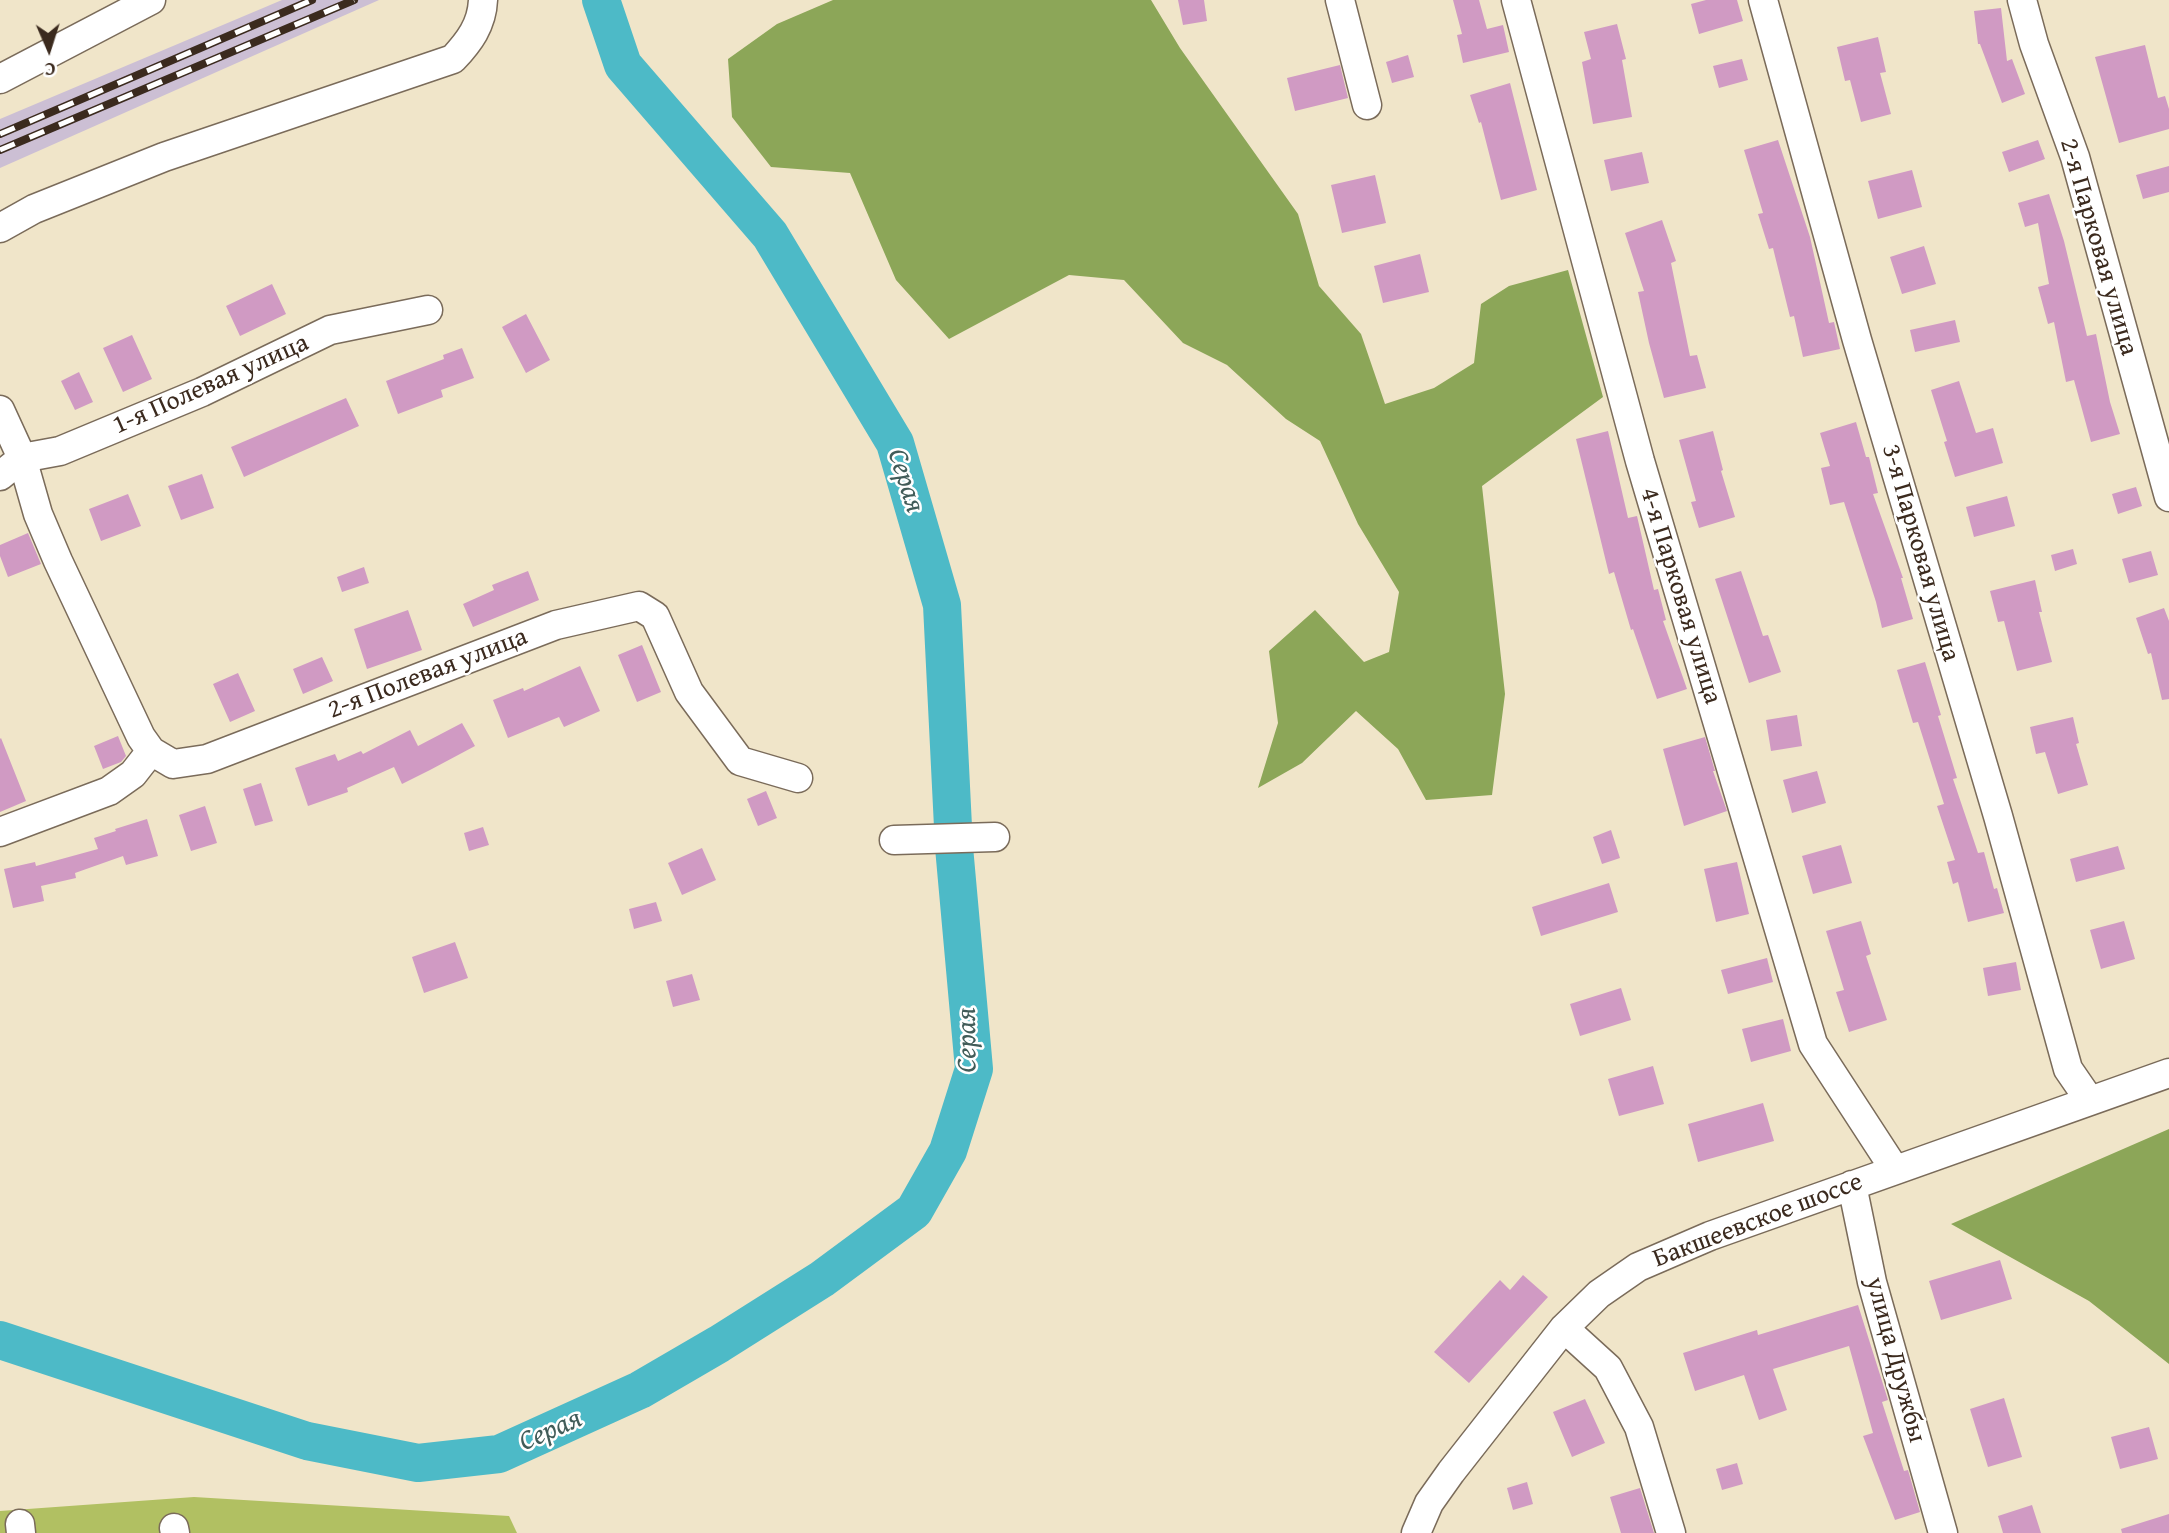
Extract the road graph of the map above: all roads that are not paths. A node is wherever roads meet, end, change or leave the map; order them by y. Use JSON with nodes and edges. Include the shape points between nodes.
{"nodes":[{"id":1,"x":151,"y":0,"type":"edge"},
{"id":2,"x":483,"y":0,"type":"edge"},
{"id":3,"x":1340,"y":0,"type":"edge"},
{"id":4,"x":1516,"y":0,"type":"edge"},
{"id":5,"x":1763,"y":0,"type":"edge"},
{"id":6,"x":2022,"y":0,"type":"edge"},
{"id":7,"x":0,"y":79,"type":"edge"},
{"id":8,"x":1367,"y":105,"type":"dead end"},
{"id":9,"x":0,"y":228,"type":"edge"},
{"id":10,"x":428,"y":310,"type":"dead end"},
{"id":11,"x":0,"y":410,"type":"edge"},
{"id":12,"x":22,"y":458,"type":"junction"},
{"id":13,"x":0,"y":476,"type":"edge"},
{"id":14,"x":2169,"y":497,"type":"edge"},
{"id":15,"x":151,"y":751,"type":"junction"},
{"id":16,"x":798,"y":778,"type":"dead end"},
{"id":17,"x":0,"y":832,"type":"edge"},
{"id":18,"x":995,"y":837,"type":"dead end"},
{"id":19,"x":894,"y":840,"type":"dead end"},
{"id":20,"x":2169,"y":1073,"type":"edge"},
{"id":21,"x":2090,"y":1101,"type":"junction"},
{"id":22,"x":1895,"y":1170,"type":"junction"},
{"id":23,"x":1852,"y":1185,"type":"junction"},
{"id":24,"x":1564,"y":1328,"type":"junction"},
{"id":25,"x":1416,"y":1533,"type":"edge"},
{"id":26,"x":1671,"y":1533,"type":"edge"},
{"id":27,"x":1943,"y":1533,"type":"edge"}],
"edges":[{"from":1,"to":7,"type":"street"},
{"from":2,"to":9,"type":"street","via":[[472,38],[453,59],[164,157],[34,209]]},
{"from":3,"to":8,"type":"street"},
{"from":4,"to":22,"type":"street","name":"4-я Парковая улица","via":[[1640,461],[1813,1044]]},
{"from":5,"to":21,"type":"street","name":"3-я Парковая улица","via":[[2068,1069]]},
{"from":6,"to":14,"type":"street","name":"2-я Парковая улица","via":[[2075,158]]},
{"from":10,"to":12,"type":"street","name":"1-я Полевая улица","via":[[330,330],[202,392],[60,452]]},
{"from":11,"to":12,"type":"street"},
{"from":12,"to":13,"type":"street"},
{"from":12,"to":15,"type":"street","via":[[58,561]]},
{"from":15,"to":16,"type":"street","name":"2-я Полевая улица","via":[[173,764],[207,759],[556,625],[639,606],[655,616],[690,692],[740,761]]},
{"from":15,"to":17,"type":"street","via":[[133,774],[109,791]]},
{"from":18,"to":19,"type":"street"},
{"from":20,"to":21,"type":"street","name":"Бакшеевское шоссе"},
{"from":21,"to":22,"type":"street","name":"Бакшеевское шоссе"},
{"from":22,"to":23,"type":"street","name":"Бакшеевское шоссе"},
{"from":23,"to":24,"type":"street","name":"Бакшеевское шоссе","via":[[1638,1267],[1599,1294]]},
{"from":23,"to":27,"type":"street","name":"улица Дружбы","via":[[1872,1282]]},
{"from":24,"to":25,"type":"street","name":"Бакшеевское шоссе","via":[[1444,1482]]},
{"from":24,"to":26,"type":"street","via":[[1608,1368],[1639,1427]]}]}
